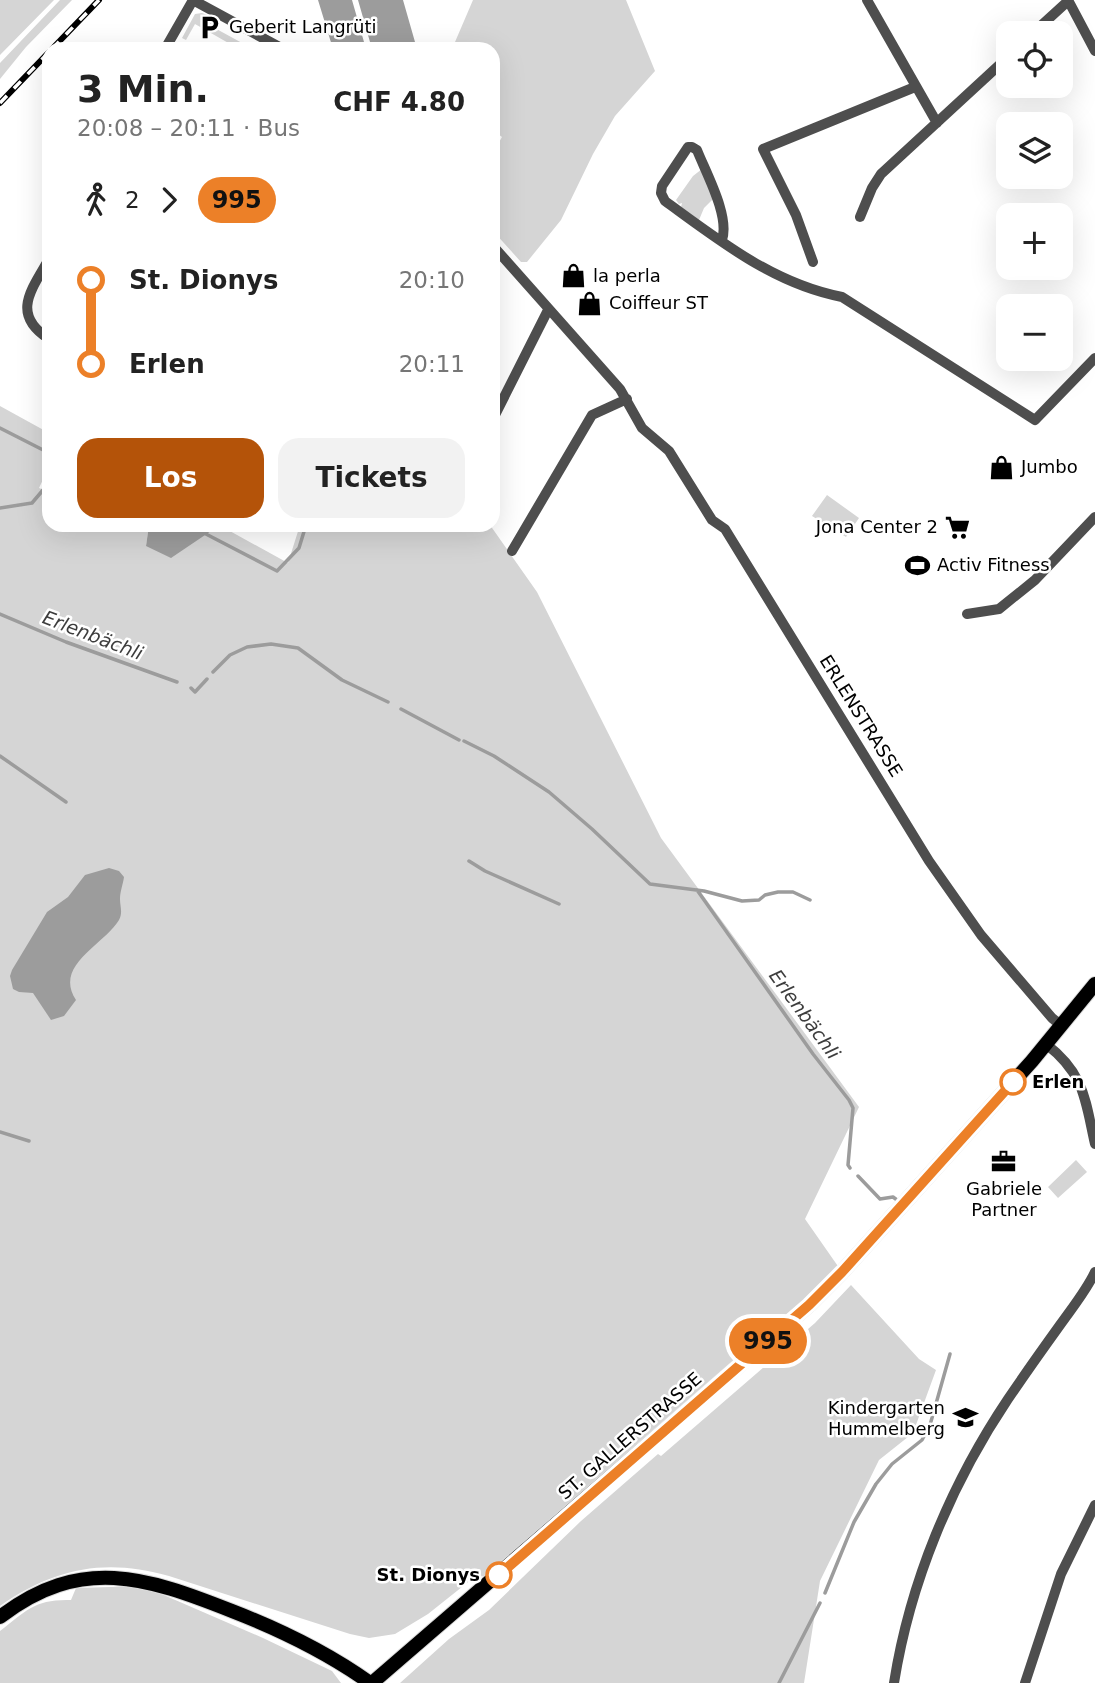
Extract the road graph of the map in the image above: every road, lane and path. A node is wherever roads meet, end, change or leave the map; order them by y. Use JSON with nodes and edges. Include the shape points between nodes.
{"nodes":[{"id":1,"x":193,"y":0,"type":"edge"},
{"id":2,"x":867,"y":0,"type":"edge"},
{"id":3,"x":1068,"y":1,"type":"edge"},
{"id":4,"x":1046,"y":21,"type":"edge"},
{"id":5,"x":169,"y":42,"type":"edge"},
{"id":6,"x":270,"y":42,"type":"edge"},
{"id":7,"x":1095,"y":51,"type":"edge"},
{"id":8,"x":996,"y":68,"type":"edge"},
{"id":9,"x":915,"y":87,"type":"junction"},
{"id":10,"x":937,"y":123,"type":"junction"},
{"id":11,"x":860,"y":217,"type":"dead end"},
{"id":12,"x":722,"y":240,"type":"junction"},
{"id":13,"x":500,"y":254,"type":"edge"},
{"id":14,"x":813,"y":262,"type":"dead end"},
{"id":15,"x":42,"y":271,"type":"edge"},
{"id":16,"x":548,"y":310,"type":"junction"},
{"id":17,"x":42,"y":333,"type":"edge"},
{"id":18,"x":1095,"y":358,"type":"edge"},
{"id":19,"x":627,"y":399,"type":"junction"},
{"id":20,"x":500,"y":405,"type":"edge"},
{"id":21,"x":1095,"y":517,"type":"edge"},
{"id":22,"x":512,"y":551,"type":"dead end"},
{"id":23,"x":967,"y":614,"type":"dead end"},
{"id":24,"x":1095,"y":984,"type":"edge"},
{"id":25,"x":1062,"y":1026,"type":"junction"},
{"id":26,"x":1046,"y":1044,"type":"junction"},
{"id":27,"x":1095,"y":1144,"type":"edge"},
{"id":28,"x":1095,"y":1272,"type":"edge"},
{"id":29,"x":1095,"y":1505,"type":"edge"},
{"id":30,"x":0,"y":1617,"type":"edge"},
{"id":31,"x":371,"y":1683,"type":"edge"},
{"id":32,"x":894,"y":1683,"type":"edge"},
{"id":33,"x":1025,"y":1683,"type":"edge"}],
"edges":[{"from":1,"to":5,"type":"street"},
{"from":1,"to":6,"type":"street"},
{"from":2,"to":9,"type":"street"},
{"from":3,"to":4,"type":"street"},
{"from":3,"to":7,"type":"street"},
{"from":8,"to":10,"type":"street"},
{"from":9,"to":10,"type":"street"},
{"from":9,"to":14,"type":"street","via":[[763,149]]},
{"from":10,"to":11,"type":"street","via":[[881,174]]},
{"from":12,"to":12,"type":"street","via":[[662,198],[662,186],[688,148],[697,150],[721,212]]},
{"from":12,"to":18,"type":"street","via":[[767,271],[813,292],[842,297],[1035,420]]},
{"from":13,"to":16,"type":"street"},
{"from":15,"to":17,"type":"street","via":[[26,301],[33,325]]},
{"from":16,"to":19,"type":"street"},
{"from":16,"to":20,"type":"street"},
{"from":19,"to":22,"type":"street","via":[[592,415]]},
{"from":19,"to":25,"type":"street","name":"ERLENSTRASSE","via":[[638,422],[669,451],[712,520],[725,529],[967,917]]},
{"from":21,"to":23,"type":"street","via":[[1035,580],[999,608]]},
{"from":24,"to":25,"type":"main road","name":"ST. GALLERSTRASSE"},
{"from":25,"to":26,"type":"main road","name":"ST. GALLERSTRASSE"},
{"from":26,"to":27,"type":"street","via":[[1065,1058],[1077,1077]]},
{"from":26,"to":31,"type":"main road","name":"ST. GALLERSTRASSE","via":[[809,1305]]},
{"from":28,"to":32,"type":"street","via":[[998,1414],[962,1476],[919,1580]]},
{"from":29,"to":33,"type":"street","via":[[1061,1574]]},
{"from":30,"to":31,"type":"main road","via":[[42,1590],[67,1582],[118,1577],[149,1581],[270,1626]]}]}
